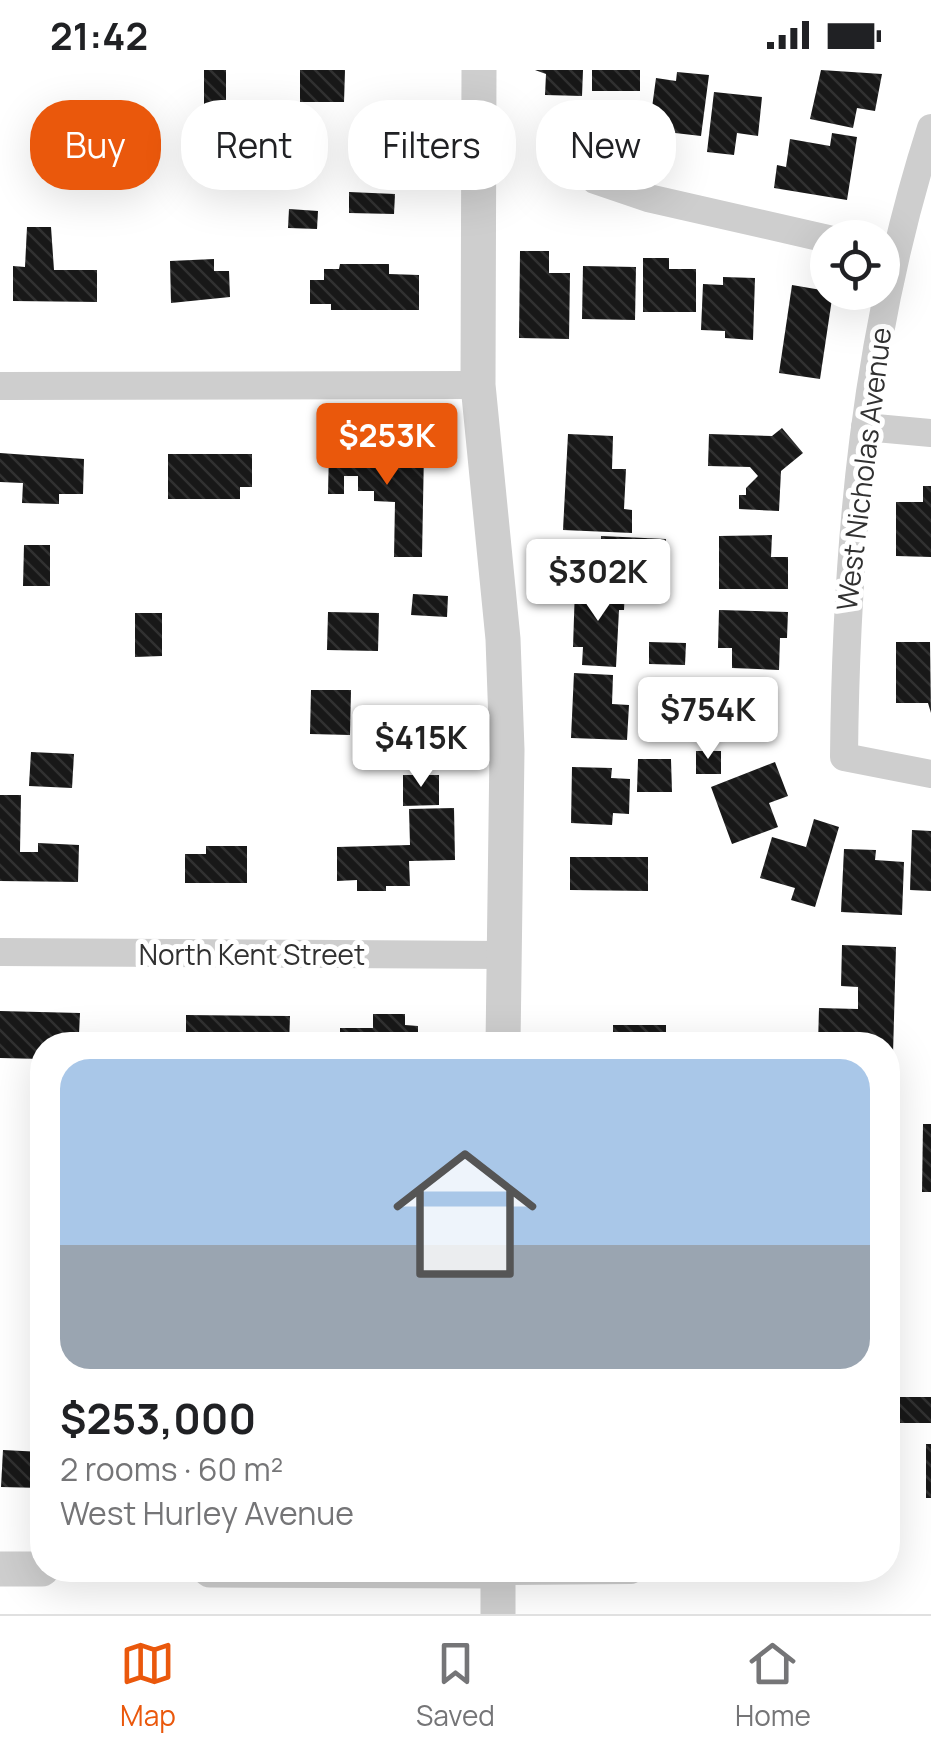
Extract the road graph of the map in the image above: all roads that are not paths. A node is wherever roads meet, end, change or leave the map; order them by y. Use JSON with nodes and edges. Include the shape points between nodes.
{"nodes":[{"id":1,"x":480,"y":70,"type":"edge"},
{"id":2,"x":931,"y":128,"type":"edge"},
{"id":3,"x":624,"y":190,"type":"edge"},
{"id":4,"x":899,"y":220,"type":"edge"},
{"id":5,"x":810,"y":235,"type":"edge"},
{"id":6,"x":881,"y":310,"type":"edge"},
{"id":7,"x":478,"y":385,"type":"junction"},
{"id":8,"x":0,"y":386,"type":"edge"},
{"id":9,"x":866,"y":428,"type":"junction"},
{"id":10,"x":931,"y":433,"type":"edge"},
{"id":11,"x":931,"y":774,"type":"edge"},
{"id":12,"x":0,"y":952,"type":"edge"},
{"id":13,"x":504,"y":955,"type":"junction"},
{"id":14,"x":503,"y":1032,"type":"edge"},
{"id":15,"x":0,"y":1569,"type":"edge"},
{"id":16,"x":30,"y":1569,"type":"edge"},
{"id":17,"x":498,"y":1582,"type":"edge"},
{"id":18,"x":498,"y":1614,"type":"edge"}],
"edges":[{"from":1,"to":7,"type":"street"},
{"from":2,"to":4,"type":"street","name":"West Nicholas Avenue"},
{"from":3,"to":5,"type":"street"},
{"from":6,"to":9,"type":"street","name":"West Nicholas Avenue"},
{"from":7,"to":8,"type":"street"},
{"from":7,"to":13,"type":"street","via":[[503,639]]},
{"from":9,"to":10,"type":"street"},
{"from":9,"to":11,"type":"street","name":"West Nicholas Avenue","via":[[847,578],[844,757]]},
{"from":12,"to":13,"type":"street","name":"North Kent Street"},
{"from":13,"to":14,"type":"street"},
{"from":15,"to":16,"type":"street"},
{"from":17,"to":18,"type":"street"}]}
